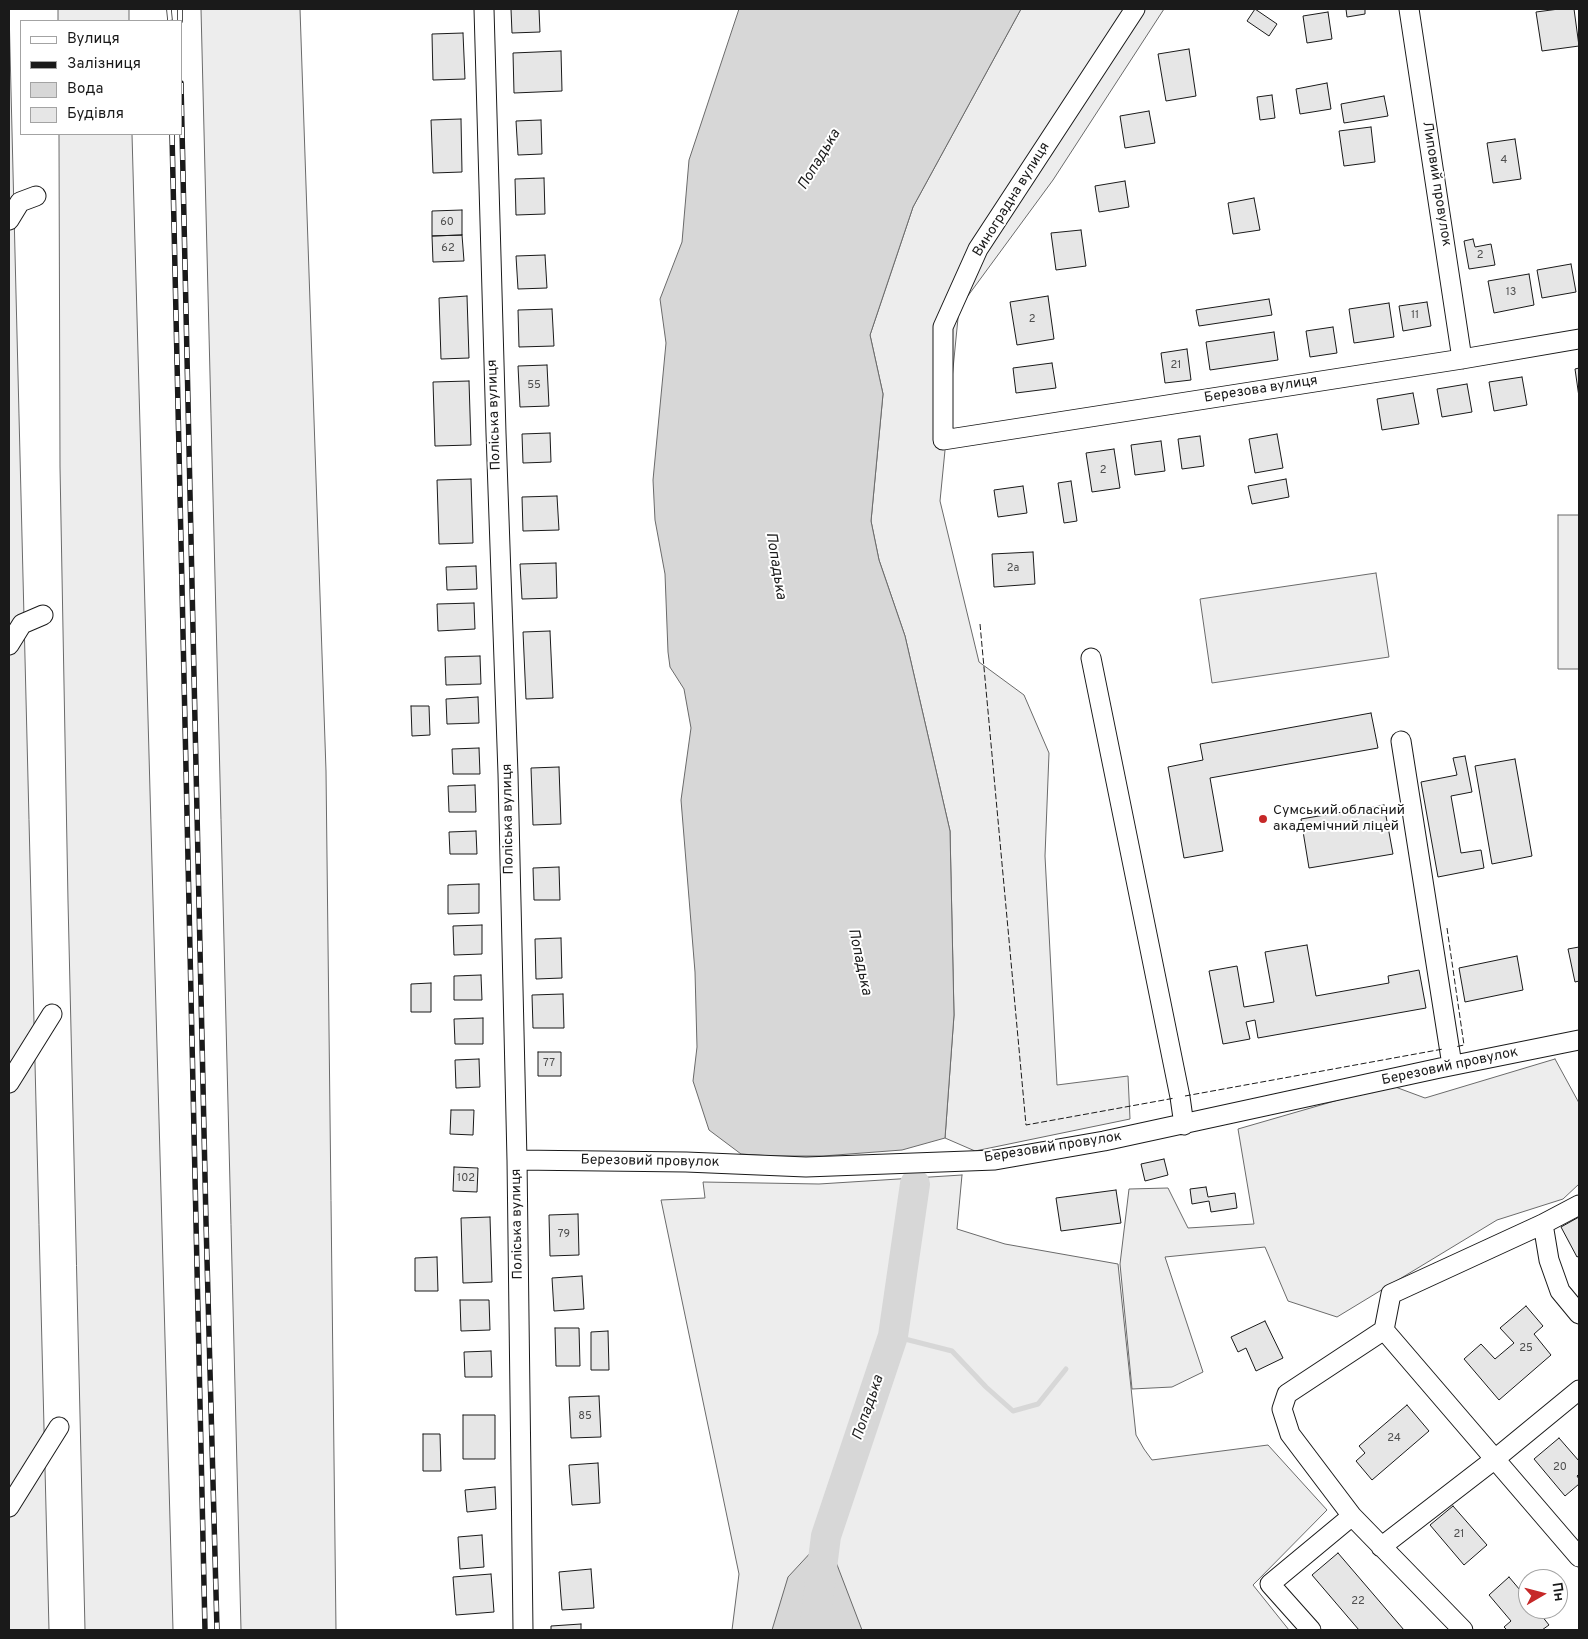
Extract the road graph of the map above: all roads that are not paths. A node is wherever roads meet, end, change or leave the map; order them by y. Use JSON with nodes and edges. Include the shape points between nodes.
{"nodes":[{"id":1,"x":484,"y":9,"type":"edge"},
{"id":2,"x":1135,"y":9,"type":"edge"},
{"id":3,"x":1409,"y":9,"type":"edge"},
{"id":4,"x":36,"y":196,"type":"dead end"},
{"id":5,"x":9,"y":220,"type":"edge"},
{"id":6,"x":1579,"y":338,"type":"edge"},
{"id":7,"x":1462,"y":359,"type":"junction"},
{"id":8,"x":942,"y":440,"type":"joint"},
{"id":9,"x":43,"y":615,"type":"dead end"},
{"id":10,"x":9,"y":645,"type":"edge"},
{"id":11,"x":1091,"y":658,"type":"dead end"},
{"id":12,"x":1401,"y":741,"type":"dead end"},
{"id":13,"x":52,"y":1014,"type":"dead end"},
{"id":14,"x":1579,"y":1040,"type":"edge"},
{"id":15,"x":1452,"y":1065,"type":"junction"},
{"id":16,"x":9,"y":1083,"type":"edge"},
{"id":17,"x":1184,"y":1125,"type":"junction"},
{"id":18,"x":517,"y":1160,"type":"junction"},
{"id":19,"x":1579,"y":1205,"type":"edge"},
{"id":20,"x":1543,"y":1224,"type":"junction"},
{"id":21,"x":1579,"y":1314,"type":"edge"},
{"id":22,"x":1384,"y":1330,"type":"junction"},
{"id":23,"x":1579,"y":1390,"type":"edge"},
{"id":24,"x":59,"y":1427,"type":"dead end"},
{"id":25,"x":1495,"y":1460,"type":"junction"},
{"id":26,"x":9,"y":1507,"type":"edge"},
{"id":27,"x":1352,"y":1516,"type":"junction"},
{"id":28,"x":1381,"y":1547,"type":"junction"},
{"id":29,"x":1579,"y":1556,"type":"edge"},
{"id":30,"x":523,"y":1630,"type":"edge"},
{"id":31,"x":1311,"y":1630,"type":"edge"},
{"id":32,"x":1463,"y":1630,"type":"edge"}],
"edges":[{"from":1,"to":18,"type":"street","name":"Поліська вулиця"},
{"from":2,"to":8,"type":"street","name":"Виноградна вулиця","via":[[978,249],[943,327]]},
{"from":3,"to":7,"type":"street","name":"Липовий провулок"},
{"from":4,"to":5,"type":"street","via":[[20,202]]},
{"from":6,"to":7,"type":"street","name":"Березова вулиця"},
{"from":7,"to":8,"type":"street","name":"Березова вулиця"},
{"from":9,"to":10,"type":"street","via":[[22,624]]},
{"from":11,"to":17,"type":"street"},
{"from":12,"to":15,"type":"street"},
{"from":13,"to":16,"type":"street"},
{"from":14,"to":15,"type":"street","name":"Березовий провулок"},
{"from":15,"to":17,"type":"street","name":"Березовий провулок"},
{"from":17,"to":18,"type":"street","name":"Березовий провулок","via":[[995,1160],[806,1168],[686,1162]]},
{"from":18,"to":30,"type":"street","name":"Поліська вулиця"},
{"from":19,"to":20,"type":"street"},
{"from":20,"to":21,"type":"street","via":[[1549,1260],[1560,1291]]},
{"from":20,"to":22,"type":"street","via":[[1391,1294]]},
{"from":22,"to":25,"type":"street"},
{"from":22,"to":27,"type":"street","via":[[1286,1394],[1282,1409],[1290,1434]]},
{"from":23,"to":25,"type":"street"},
{"from":24,"to":26,"type":"street"},
{"from":25,"to":28,"type":"street"},
{"from":25,"to":29,"type":"street"},
{"from":27,"to":28,"type":"street"},
{"from":27,"to":31,"type":"street","via":[[1270,1584]]},
{"from":28,"to":32,"type":"street"}]}
